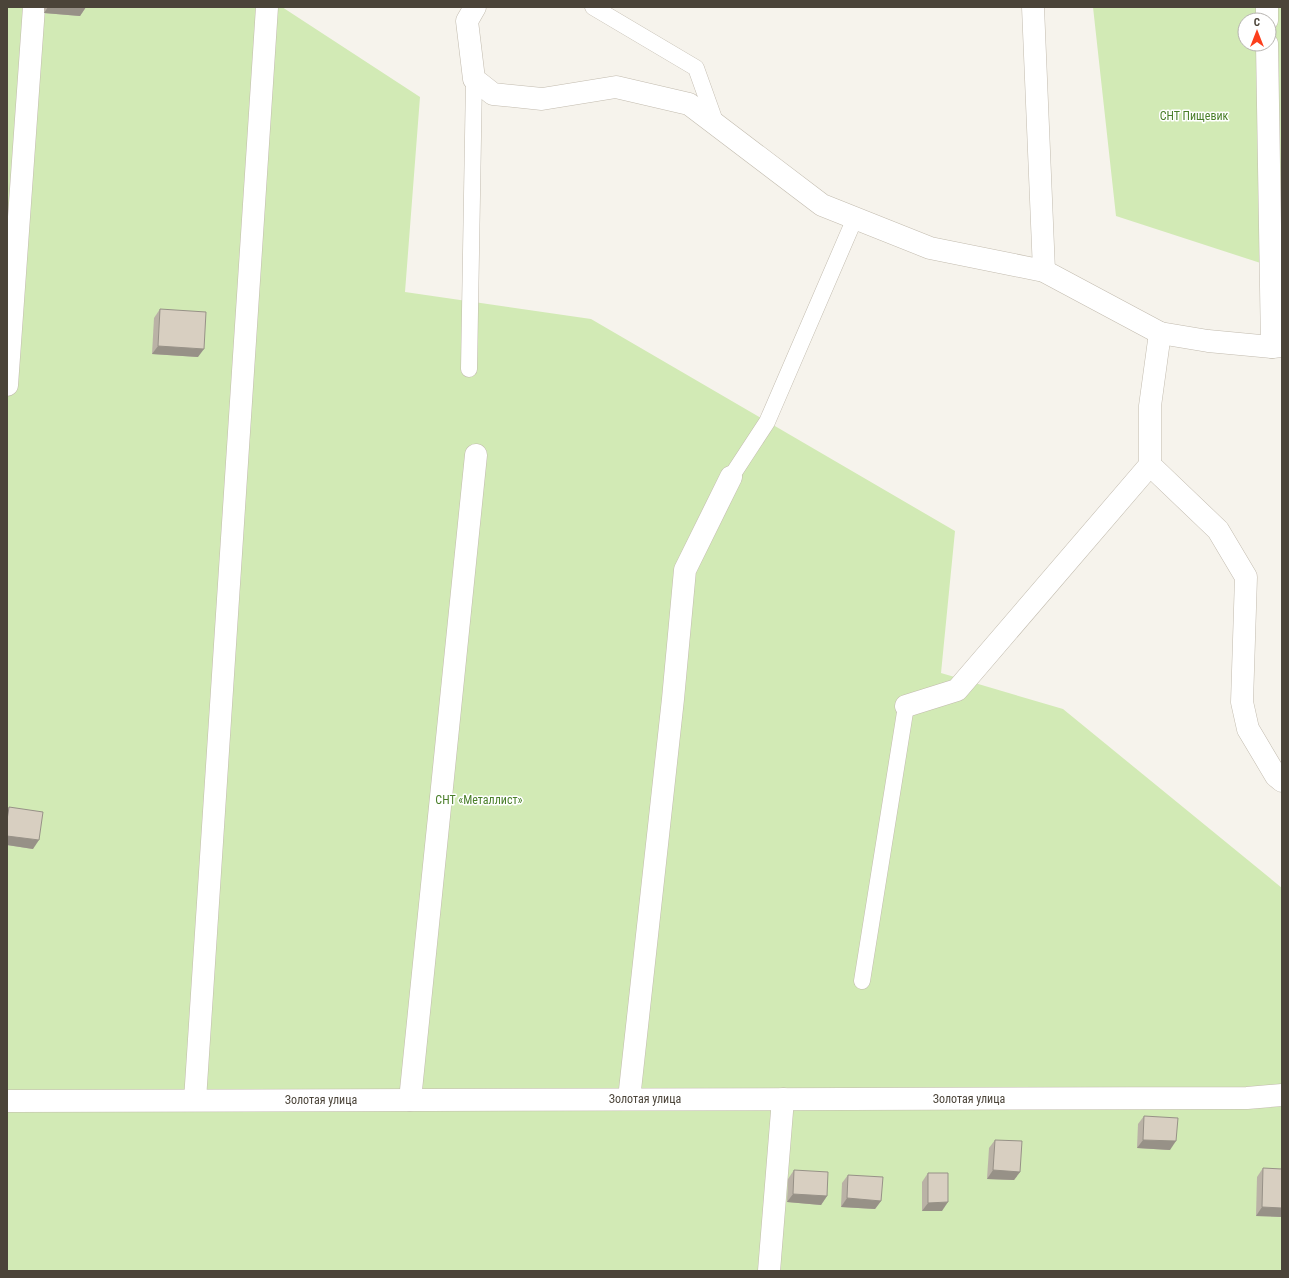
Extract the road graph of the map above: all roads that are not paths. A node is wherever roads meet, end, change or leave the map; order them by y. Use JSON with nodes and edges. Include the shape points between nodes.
{"nodes":[{"id":1,"x":34,"y":7,"type":"edge"},
{"id":2,"x":267,"y":7,"type":"edge"},
{"id":3,"x":475,"y":7,"type":"edge"},
{"id":4,"x":593,"y":7,"type":"edge"},
{"id":5,"x":1033,"y":7,"type":"edge"},
{"id":6,"x":1267,"y":52,"type":"edge"},
{"id":7,"x":474,"y":79,"type":"junction"},
{"id":8,"x":716,"y":124,"type":"junction"},
{"id":9,"x":855,"y":218,"type":"junction"},
{"id":10,"x":1044,"y":271,"type":"junction"},
{"id":11,"x":1160,"y":333,"type":"junction"},
{"id":12,"x":1277,"y":346,"type":"edge"},
{"id":13,"x":469,"y":369,"type":"dead end"},
{"id":14,"x":7,"y":384,"type":"edge"},
{"id":15,"x":476,"y":455,"type":"dead end"},
{"id":16,"x":1150,"y":465,"type":"junction"},
{"id":17,"x":731,"y":477,"type":"joint"},
{"id":18,"x":906,"y":706,"type":"joint"},
{"id":19,"x":1282,"y":781,"type":"edge"},
{"id":20,"x":862,"y":981,"type":"dead end"},
{"id":21,"x":1282,"y":1095,"type":"edge"},
{"id":22,"x":629,"y":1099,"type":"junction"},
{"id":23,"x":783,"y":1099,"type":"junction"},
{"id":24,"x":195,"y":1100,"type":"junction"},
{"id":25,"x":410,"y":1100,"type":"junction"},
{"id":26,"x":7,"y":1101,"type":"edge"},
{"id":27,"x":770,"y":1271,"type":"edge"}],
"edges":[{"from":1,"to":14,"type":"street"},
{"from":2,"to":24,"type":"street"},
{"from":3,"to":7,"type":"street","via":[[467,21]]},
{"from":4,"to":8,"type":"lane","via":[[696,68]]},
{"from":5,"to":10,"type":"street"},
{"from":6,"to":12,"type":"street"},
{"from":7,"to":8,"type":"street","via":[[493,94],[542,99],[616,87],[689,104]]},
{"from":7,"to":13,"type":"lane"},
{"from":8,"to":9,"type":"street","via":[[822,205]]},
{"from":9,"to":10,"type":"street","via":[[930,248]]},
{"from":9,"to":17,"type":"lane","via":[[767,422]]},
{"from":10,"to":11,"type":"street"},
{"from":11,"to":12,"type":"street","via":[[1208,341]]},
{"from":11,"to":16,"type":"street","via":[[1150,406]]},
{"from":15,"to":25,"type":"street"},
{"from":16,"to":18,"type":"street","via":[[957,690]]},
{"from":16,"to":19,"type":"street","via":[[1218,530],[1246,577],[1242,702],[1248,729],[1276,776]]},
{"from":17,"to":22,"type":"street","via":[[685,570]]},
{"from":18,"to":20,"type":"lane"},
{"from":21,"to":23,"type":"street","name":"Золотая улица","via":[[1247,1098]]},
{"from":22,"to":23,"type":"street","name":"Золотая улица"},
{"from":22,"to":25,"type":"street","name":"Золотая улица"},
{"from":23,"to":27,"type":"street"},
{"from":24,"to":25,"type":"street","name":"Золотая улица"},
{"from":24,"to":26,"type":"street","name":"Золотая улица"}]}
